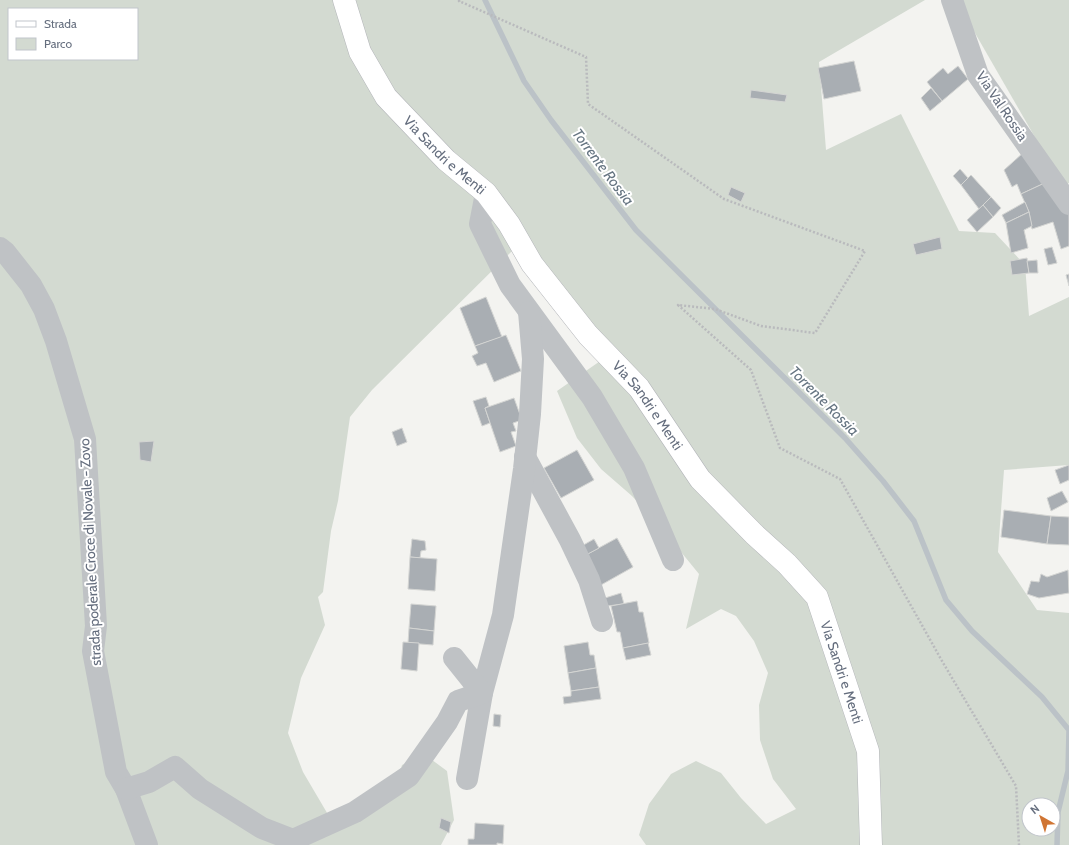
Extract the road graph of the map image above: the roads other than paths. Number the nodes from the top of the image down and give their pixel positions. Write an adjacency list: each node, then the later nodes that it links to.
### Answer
1 (344, 0): 3 (main road, Via Sandri e Menti)
2 (952, 0): 4 (street, Via Val Rossia)
3 (486, 193): 6 (street); 15 (main road, Via Sandri e Menti)
4 (1069, 204)
5 (0, 248): 13 (street, strada poderale Croce di Novale - Zovo)
6 (529, 312): 7 (street); 8 (street)
7 (525, 457): 9 (street); 11 (street)
8 (673, 560)
9 (602, 621)
10 (454, 658): 11 (street)
11 (482, 693): 12 (street); 13 (street)
12 (467, 779)
13 (126, 789): 14 (street, strada poderale Croce di Novale - Zovo)
14 (148, 845)
15 (871, 845)

